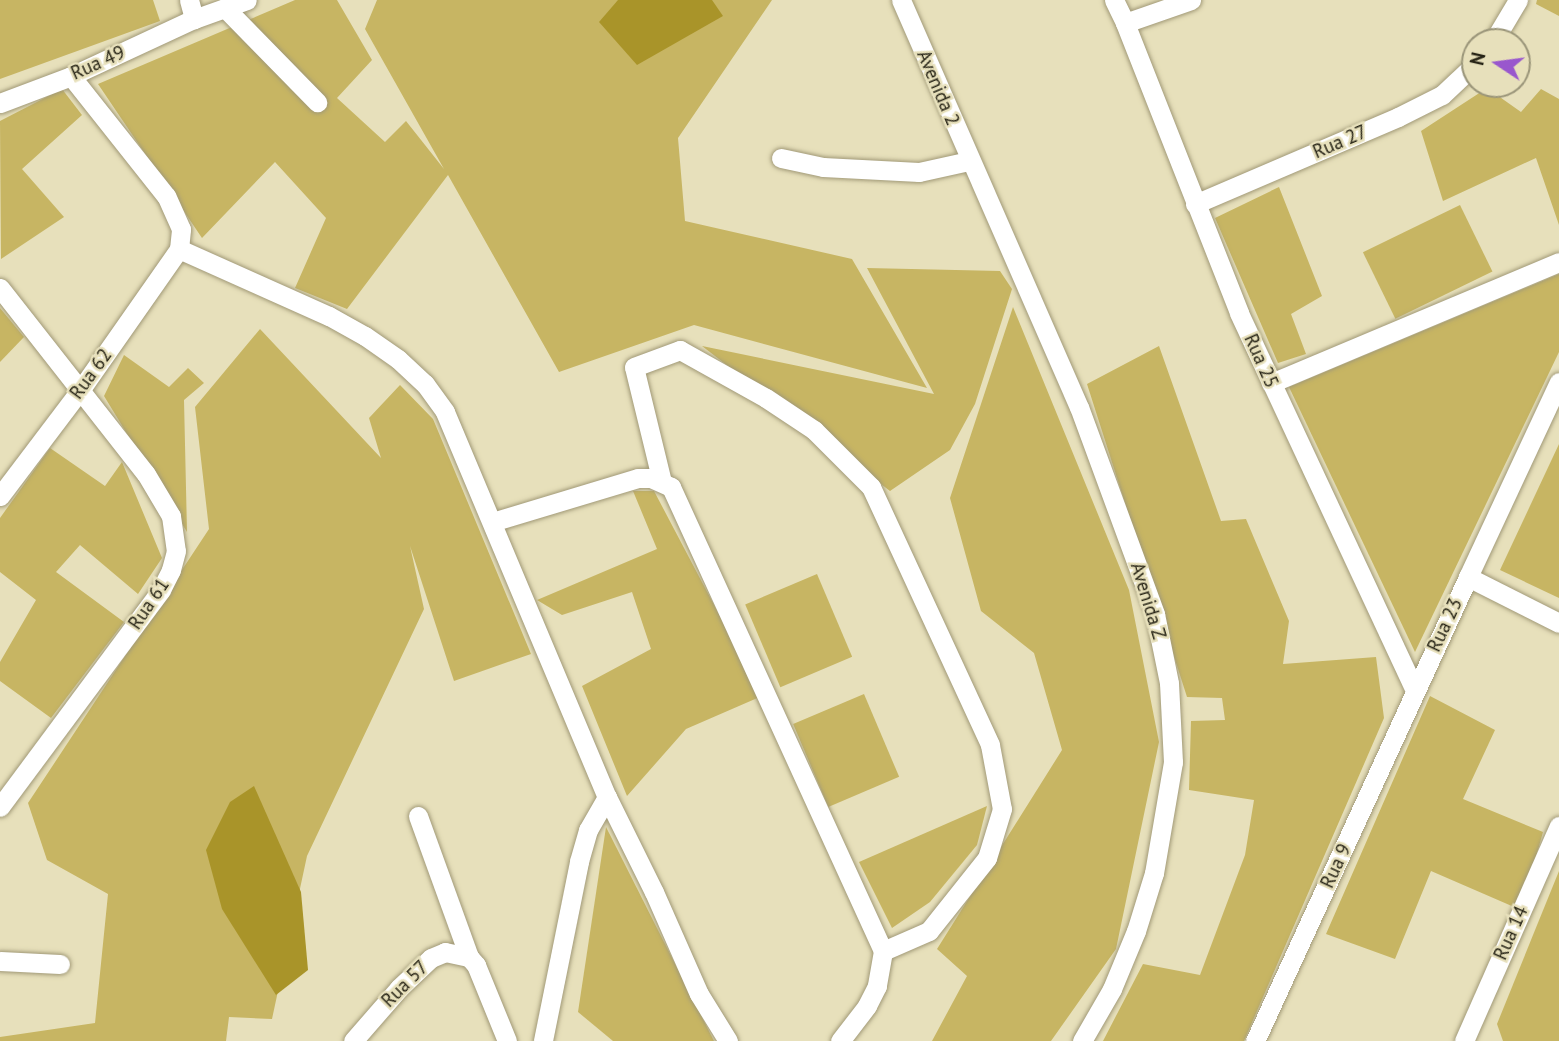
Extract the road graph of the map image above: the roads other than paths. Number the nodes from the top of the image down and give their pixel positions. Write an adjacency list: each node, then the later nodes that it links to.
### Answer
1 (247, 0): 6 (street, Rua 49)
2 (901, 0): 15 (street, Avenida 2)
3 (1114, 0): 8 (street, Rua 25)
4 (1191, 0): 8 (street)
5 (1518, 0): 9 (street)
6 (225, 8): 7 (street, Rua 49); 12 (street)
7 (192, 9): 10 (street, Rua 49)
8 (1125, 23): 16 (street, Rua 25)
9 (1501, 28)
10 (71, 76): 13 (street, Rua 49); 17 (street)
11 (1461, 77): 16 (street, Rua 27)
12 (317, 102)
13 (0, 103)
14 (781, 158): 15 (street)
15 (972, 168): 42 (street, Avenida Z)
16 (1195, 204): 21 (street, Rua 25)
17 (179, 249): 22 (street, Rua 62); 25 (street)
18 (1559, 262): 21 (street)
19 (0, 288): 22 (street, Rua 61)
20 (1559, 382): 26 (street)
21 (1271, 383): 28 (street, Rua 25)
22 (81, 389): 24 (street, Rua 62); 30 (street, Rua 61)
23 (662, 482): 25 (street); 33 (street); 33 (street)
24 (0, 496)
25 (492, 522): 29 (street)
26 (1468, 577): 27 (street, Rua 23); 28 (street, Rua 23)
27 (1559, 623)
28 (1415, 690): 43 (street, Rua 9)
29 (607, 797): 39 (street); 40 (street)
30 (0, 807)
31 (418, 816): 34 (street)
32 (1559, 826): 44 (street, Rua 14)
33 (883, 951): 41 (street)
34 (469, 957): 37 (street, Rua 57); 38 (street)
35 (0, 961): 36 (street)
36 (60, 964)
37 (353, 1041)
38 (507, 1041)
39 (543, 1041)
40 (728, 1041)
41 (839, 1041)
42 (1082, 1041)
43 (1255, 1041)
44 (1464, 1041)

